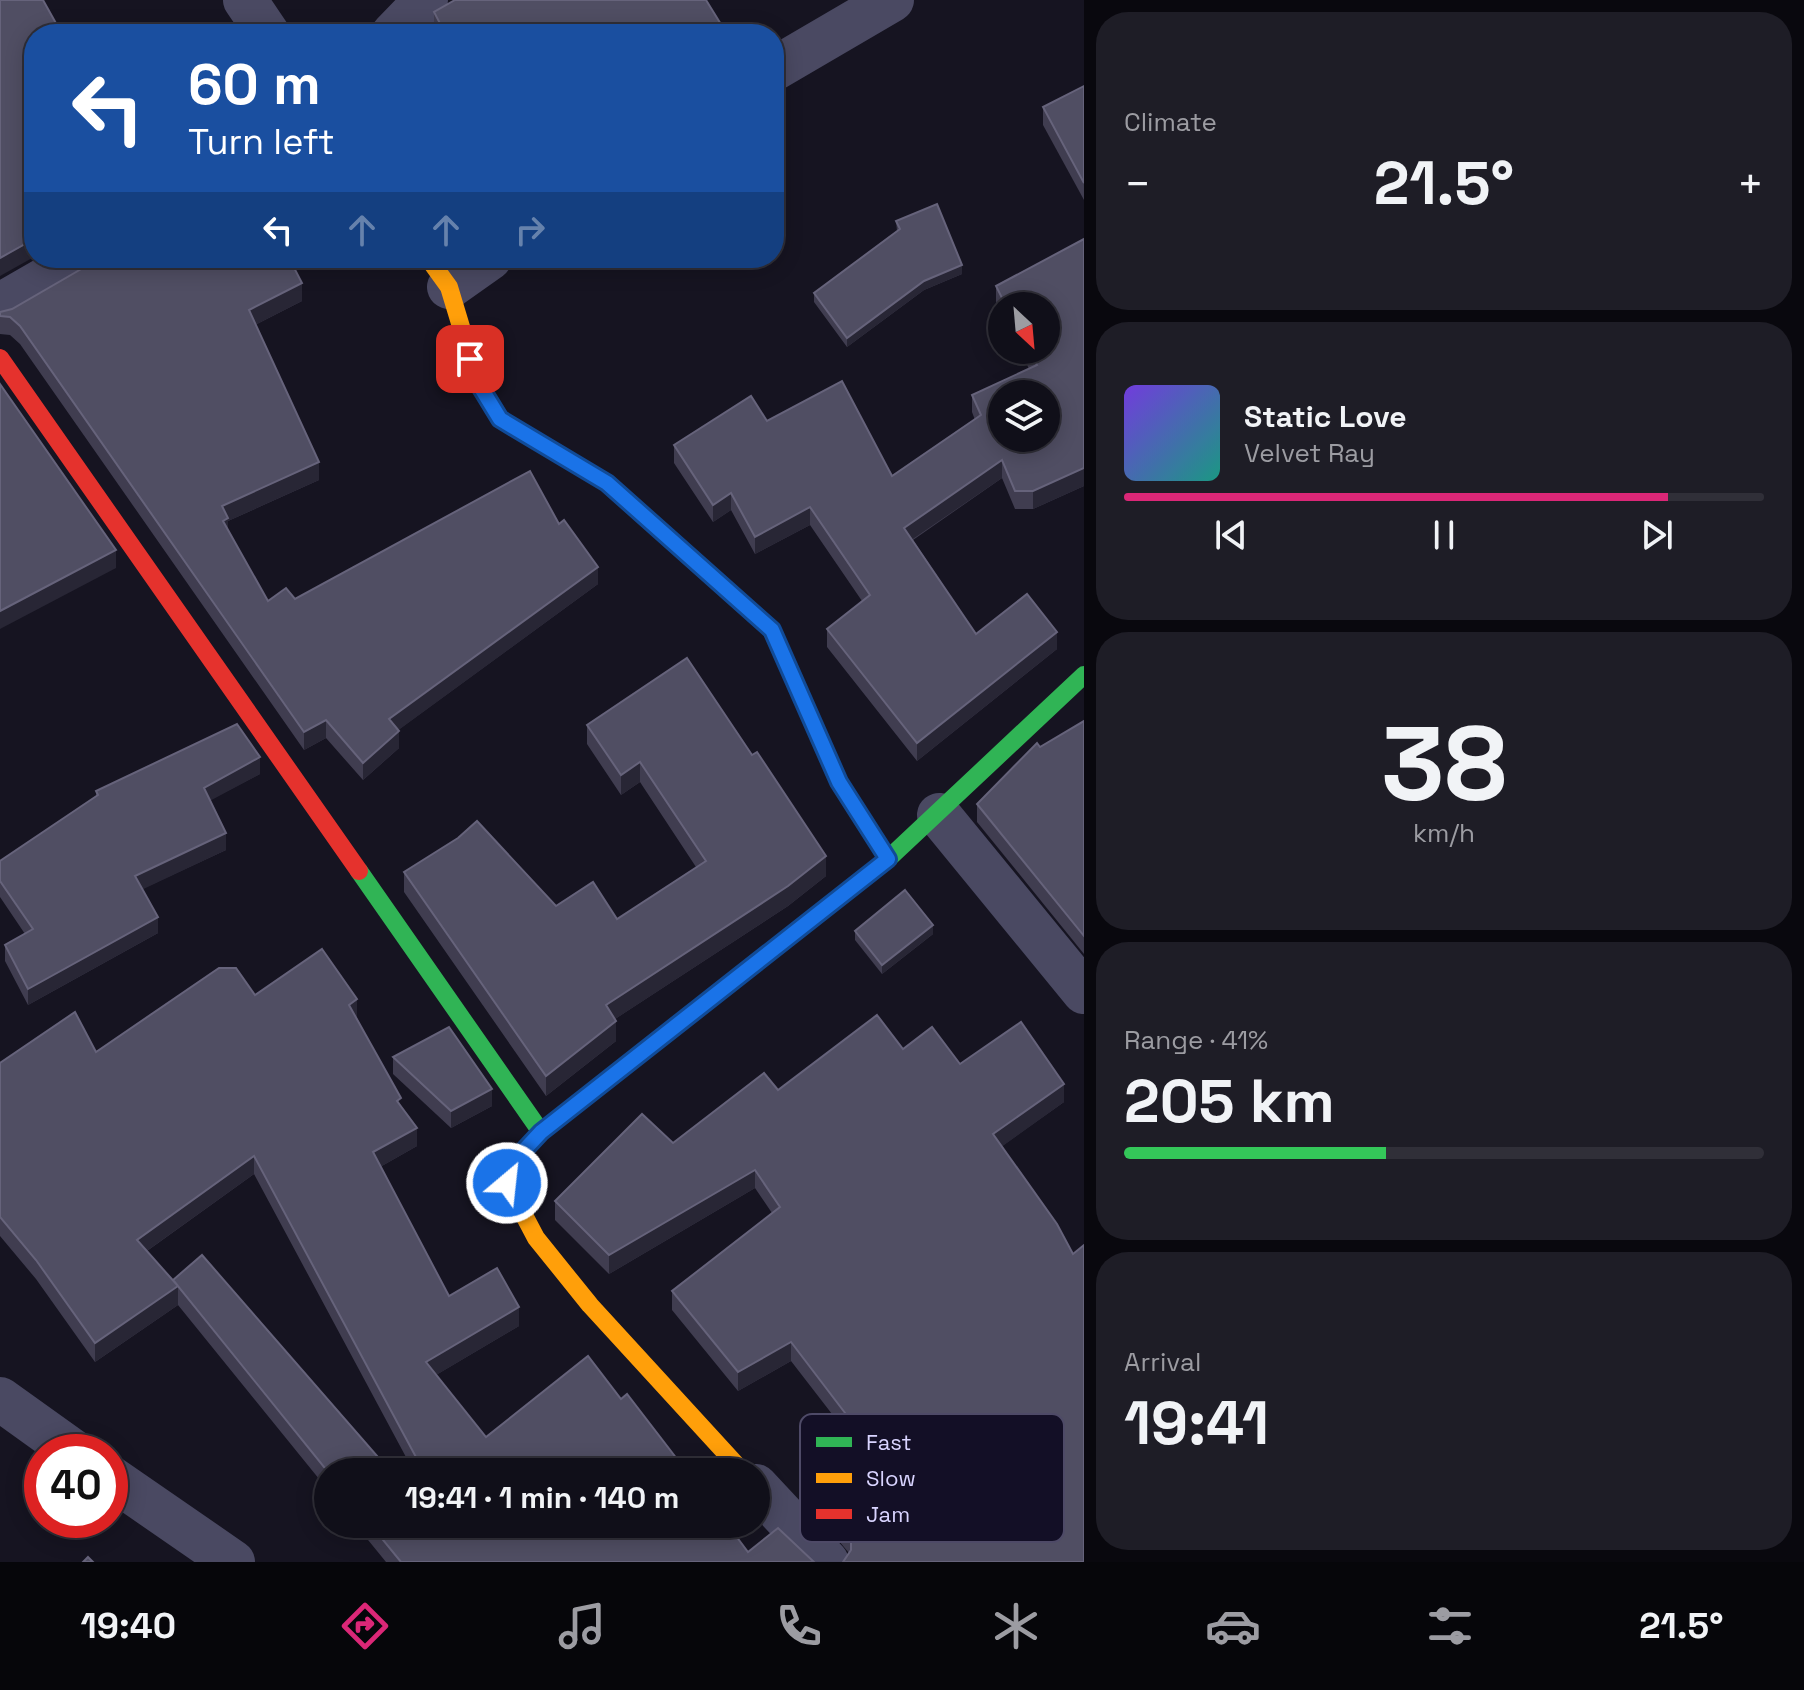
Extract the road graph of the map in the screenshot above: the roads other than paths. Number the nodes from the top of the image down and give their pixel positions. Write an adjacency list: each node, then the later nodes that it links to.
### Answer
1 (245, 0): 4 (street)
2 (426, 0): 5 (street)
3 (892, 0): 6 (street)
4 (261, 24)
5 (403, 24)
6 (784, 63)
7 (65, 268): 9 (street)
8 (438, 272): 13 (street)
9 (0, 305)
10 (0, 358): 15 (street)
11 (1084, 675): 12 (street)
12 (939, 815): 13 (street); 14 (street)
13 (888, 859): 15 (street)
14 (1084, 992)
15 (541, 1132): 18 (street)
16 (0, 1399): 17 (street)
17 (49, 1434)
18 (730, 1458)
19 (128, 1489): 23 (street)
20 (770, 1501): 21 (street)
21 (800, 1533)
22 (808, 1542): 24 (street)
23 (233, 1562)
24 (827, 1562)

